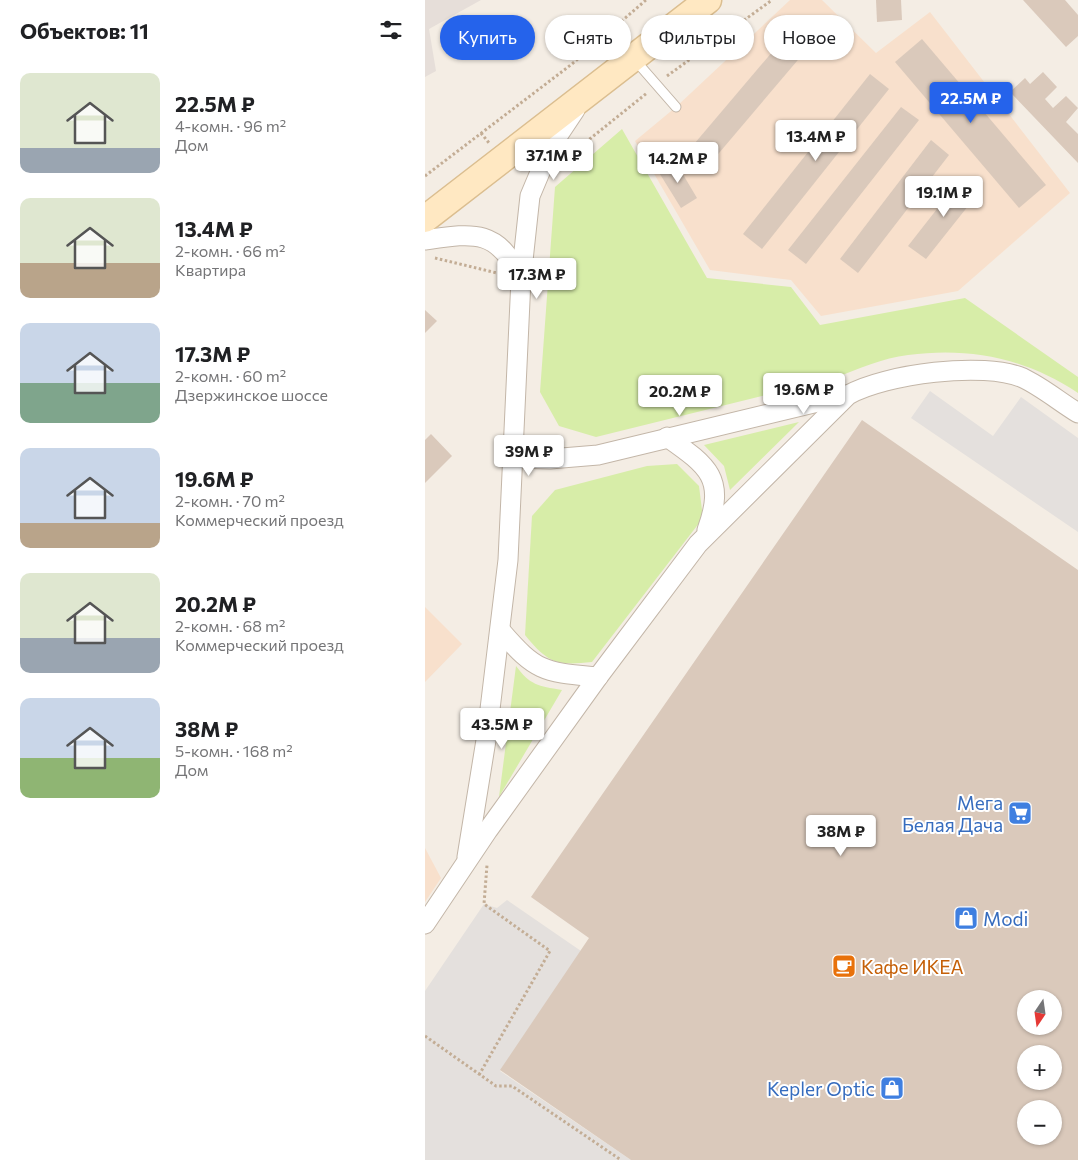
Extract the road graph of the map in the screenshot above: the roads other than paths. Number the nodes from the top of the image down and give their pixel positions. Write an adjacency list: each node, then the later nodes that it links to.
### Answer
1 (708, 0): 2 (main road)
2 (633, 58): 3 (main road); 4 (lane)
3 (597, 85): 5 (main road); 7 (street)
4 (676, 108)
5 (425, 219)
6 (425, 240): 7 (street)
7 (521, 279): 11 (street)
8 (848, 395): 9 (street); 10 (street); 12 (street)
9 (1078, 413)
10 (667, 438): 11 (street); 12 (street)
11 (513, 458): 13 (street)
12 (705, 536): 14 (street)
13 (501, 631): 14 (street); 15 (street)
14 (598, 677): 15 (street)
15 (466, 863): 16 (street)
16 (425, 924)

